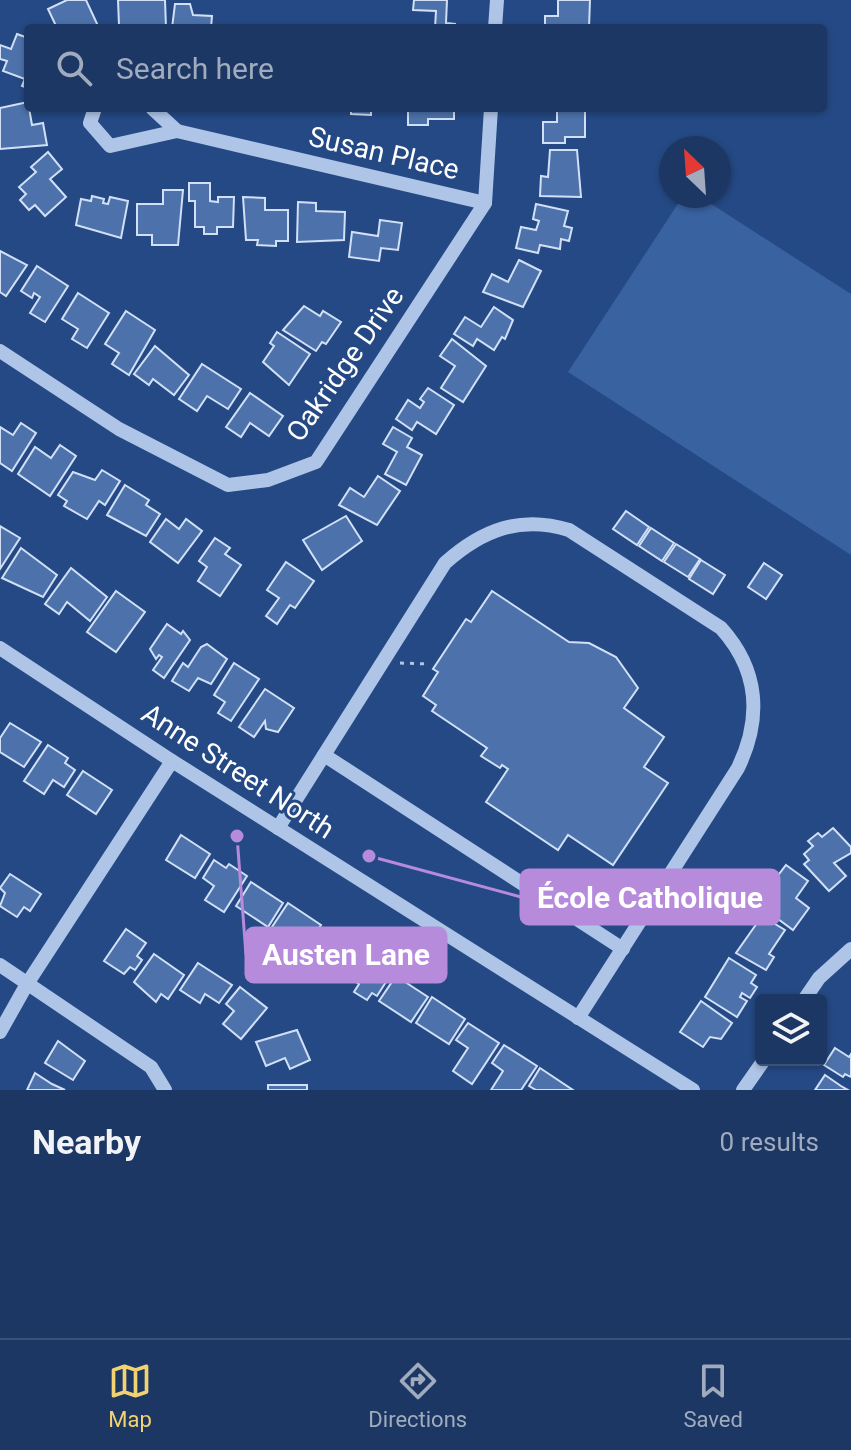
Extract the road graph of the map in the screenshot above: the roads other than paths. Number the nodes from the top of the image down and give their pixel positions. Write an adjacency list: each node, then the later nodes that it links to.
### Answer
1 (497, 0): 2 (street)
2 (495, 24)
3 (94, 112): 6 (street, Susan Place)
4 (156, 112): 6 (street, Susan Place)
5 (491, 112): 7 (street, Oakridge Drive)
6 (177, 131): 7 (street, Susan Place)
7 (485, 203): 8 (street, Oakridge Drive)
8 (0, 351)
9 (0, 648): 11 (street, Anne Street North)
10 (324, 755): 12 (street); 13 (street); 13 (street)
11 (172, 761): 12 (street, Anne Street North); 16 (street)
12 (278, 828): 18 (street, Anne Street North)
13 (623, 949): 18 (street)
14 (851, 949): 17 (street)
15 (0, 965): 16 (street)
16 (27, 984): 19 (street); 21 (street)
17 (808, 994)
18 (578, 1018): 22 (street, Anne Street North)
19 (0, 1032)
20 (760, 1066): 23 (street)
21 (165, 1090)
22 (693, 1090)
23 (743, 1090)

